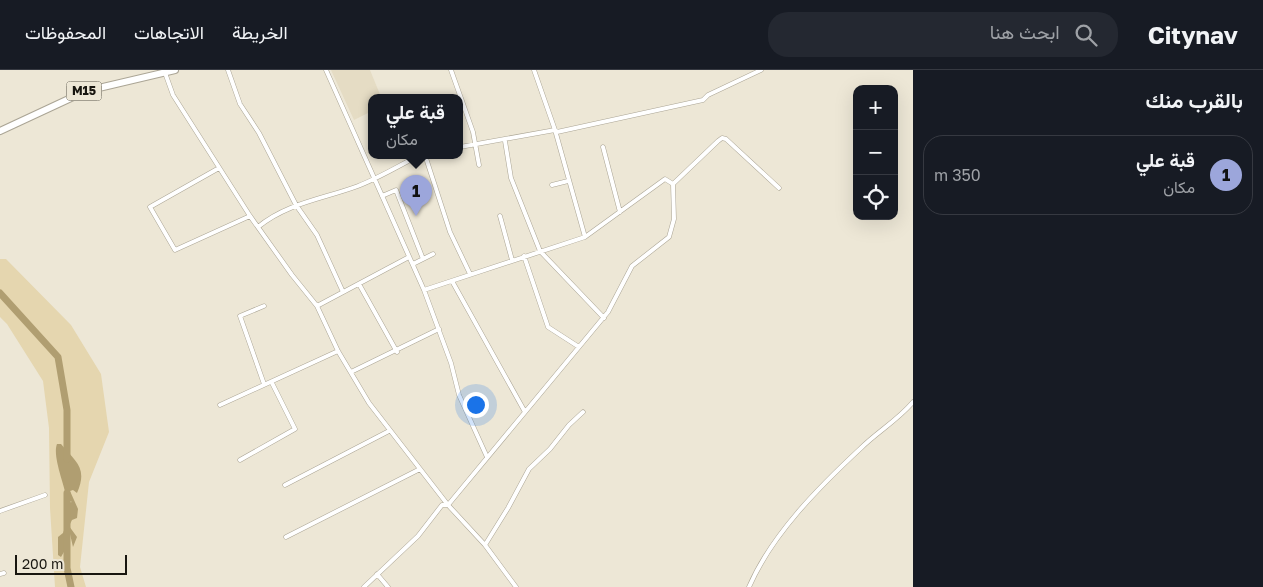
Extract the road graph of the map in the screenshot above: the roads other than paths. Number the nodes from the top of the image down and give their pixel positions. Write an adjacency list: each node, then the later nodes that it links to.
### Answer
1 (176, 70): 7 (highway, M15)
2 (228, 70): 26 (street)
3 (326, 70): 20 (street)
4 (451, 70): 8 (street)
5 (534, 70): 10 (street)
6 (761, 70): 10 (street)
7 (164, 71): 11 (highway, M15); 19 (street)
8 (459, 94)
9 (463, 108): 13 (street)
10 (555, 130): 12 (street); 21 (street)
11 (0, 131)
12 (505, 140): 13 (street); 32 (street)
13 (475, 145): 14 (street); 18 (street)
14 (463, 147)
15 (603, 147): 27 (street)
16 (412, 159): 20 (street)
17 (426, 159): 39 (street)
18 (480, 165)
19 (219, 168): 28 (street); 28 (street)
20 (373, 179): 25 (street); 26 (street)
21 (568, 181): 23 (street); 31 (street)
22 (673, 184): 24 (street); 27 (street); 46 (street)
23 (552, 185)
24 (779, 188)
25 (382, 196): 35 (street); 36 (street)
26 (296, 205): 30 (street); 43 (street)
27 (620, 212): 31 (street)
28 (250, 216): 30 (street)
29 (500, 216): 37 (street)
30 (258, 227): 45 (street)
31 (585, 237): 32 (street)
32 (540, 251): 34 (street); 46 (street)
33 (433, 254): 36 (street)
34 (524, 256): 37 (street); 48 (street)
35 (410, 257): 38 (street); 41 (street)
36 (423, 259): 38 (street)
37 (512, 260): 39 (street)
38 (412, 264): 42 (street)
39 (470, 274): 40 (street)
40 (452, 281): 42 (street); 56 (street)
41 (359, 284): 43 (street); 50 (street)
42 (424, 290): 47 (street)
43 (343, 292): 45 (street)
44 (264, 306): 53 (street)
45 (317, 306): 49 (street)
46 (604, 318): 48 (street)
47 (439, 329): 50 (street); 59 (street)
48 (579, 347): 56 (street)
49 (338, 351): 51 (street); 52 (street)
50 (396, 352): 51 (street)
51 (351, 372): 58 (street)
52 (272, 382): 53 (street); 60 (street)
53 (264, 384): 55 (street)
54 (913, 402): 72 (street)
55 (220, 405)
56 (525, 412): 59 (street)
57 (583, 412): 67 (street)
58 (389, 431): 61 (street); 62 (street)
59 (487, 457): 64 (street)
60 (240, 460)
61 (420, 469): 64 (street); 66 (street)
62 (285, 485)
63 (45, 495): 65 (street)
64 (448, 504): 67 (street); 68 (street)
65 (0, 511)
66 (286, 537)
67 (485, 544): 71 (street)
68 (377, 574): 69 (street); 70 (street)
69 (364, 587)
70 (388, 587)
71 (516, 587)
72 (749, 587)

